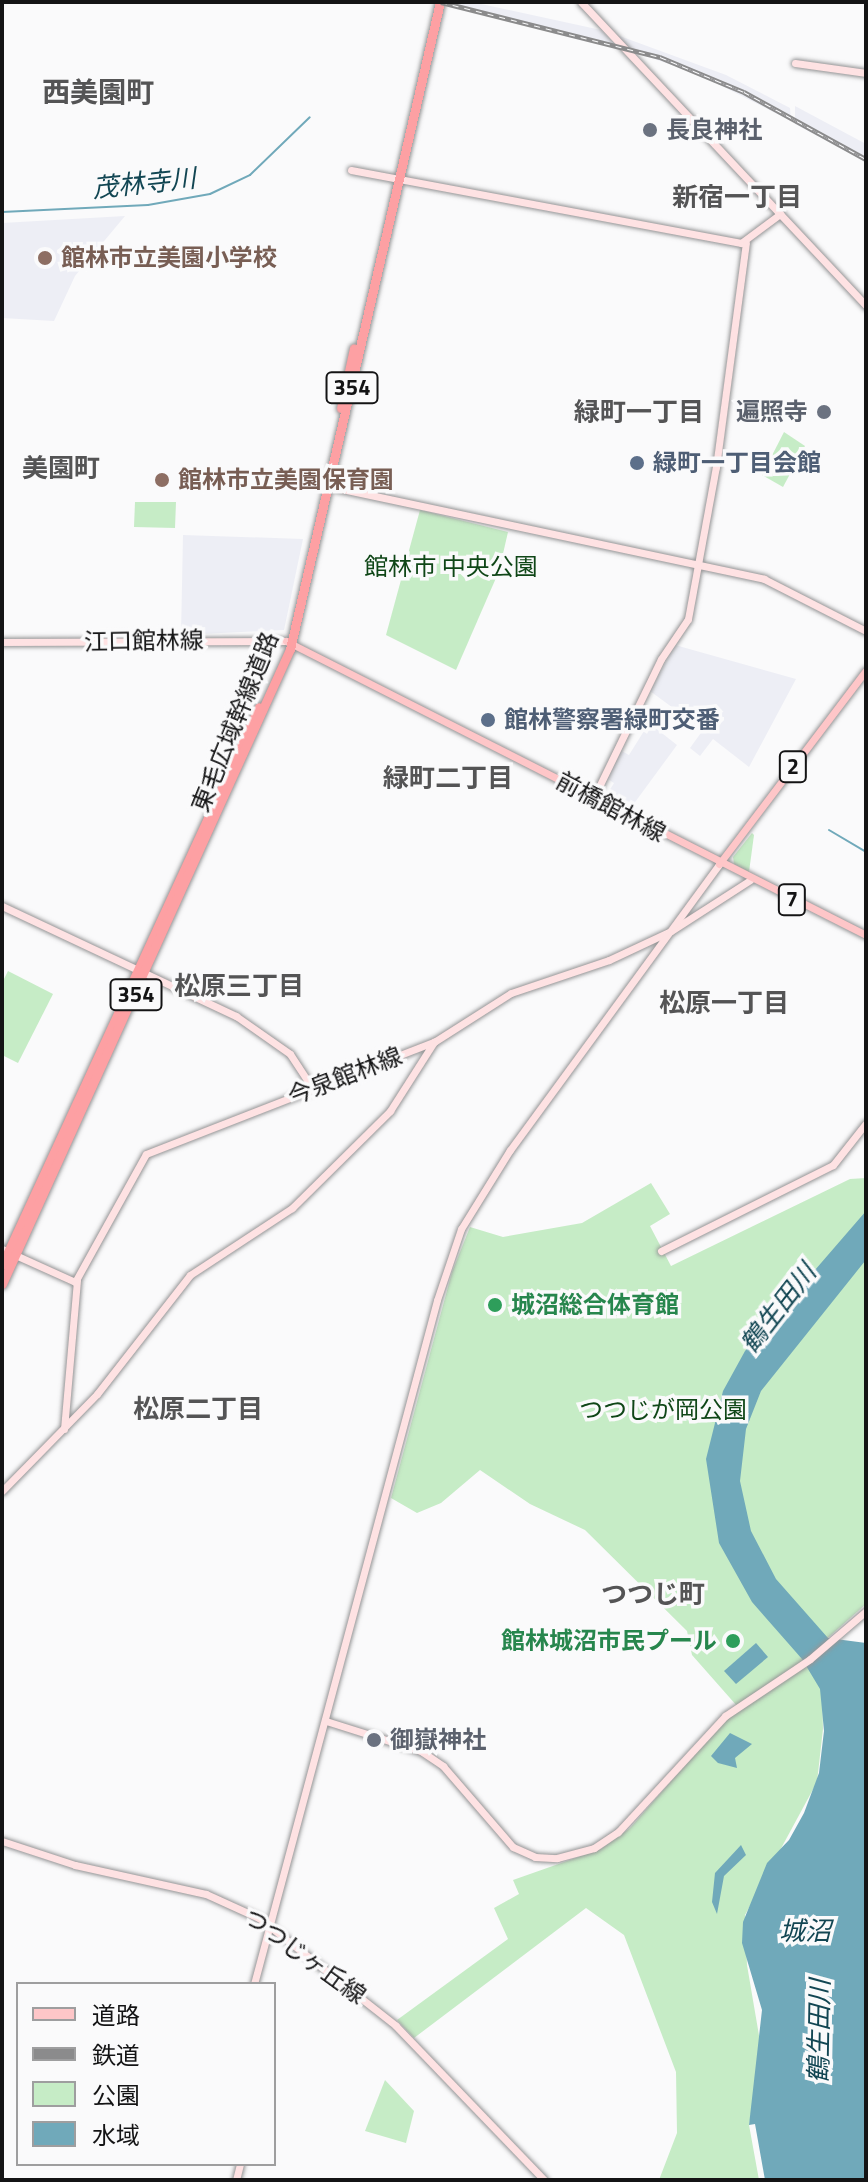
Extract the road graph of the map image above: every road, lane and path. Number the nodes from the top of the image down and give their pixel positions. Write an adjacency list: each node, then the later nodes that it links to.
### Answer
1 (438, 2): 6 (highway, 東毛広域幹線道路 / 354)
2 (581, 2): 7 (street)
3 (795, 63): 4 (street)
4 (866, 73)
5 (351, 170): 6 (street)
6 (396, 179): 8 (street); 10 (highway, 東毛広域幹線道路 / 354)
7 (780, 214): 8 (street); 9 (street)
8 (746, 243): 11 (street)
9 (866, 306)
10 (326, 486): 11 (street); 14 (highway, 東毛広域幹線道路 / 354)
11 (698, 565): 12 (street); 16 (street)
12 (866, 631)
13 (2, 642): 14 (street, 江口館林線)
14 (289, 642): 16 (main road, 前橋館林線); 22 (highway, 東毛広域幹線道路 / 354)
15 (866, 670): 17 (main road, 2)
16 (594, 797): 17 (main road, 前橋館林線)
17 (719, 864): 18 (main road, 7); 20 (street, 今泉館林線)
18 (750, 880): 20 (street); 21 (main road, 7)
19 (2, 906): 22 (street)
20 (671, 931): 23 (street, 今泉館林線); 34 (street)
21 (866, 935)
22 (143, 972): 24 (street); 27 (highway, 東毛広域幹線道路 / 354)
23 (434, 1042): 24 (street, 今泉館林線); 31 (street)
24 (313, 1089): 29 (street, 今泉館林線)
25 (866, 1123): 26 (street)
26 (661, 1251)
27 (9, 1252): 28 (highway, 東毛広域幹線道路 / 354); 29 (street); 30 (highway, 東毛広域幹線道路 / 354)
28 (2, 1265)
29 (77, 1281): 31 (street)
30 (2, 1284)
31 (64, 1430): 32 (street)
32 (2, 1491)
33 (866, 1611): 34 (street)
34 (326, 1721): 36 (street)
35 (2, 1841): 36 (street, つつじヶ丘線)
36 (268, 1924): 37 (street); 38 (street, つつじヶ丘線)
37 (254, 1982)
38 (544, 2180)

